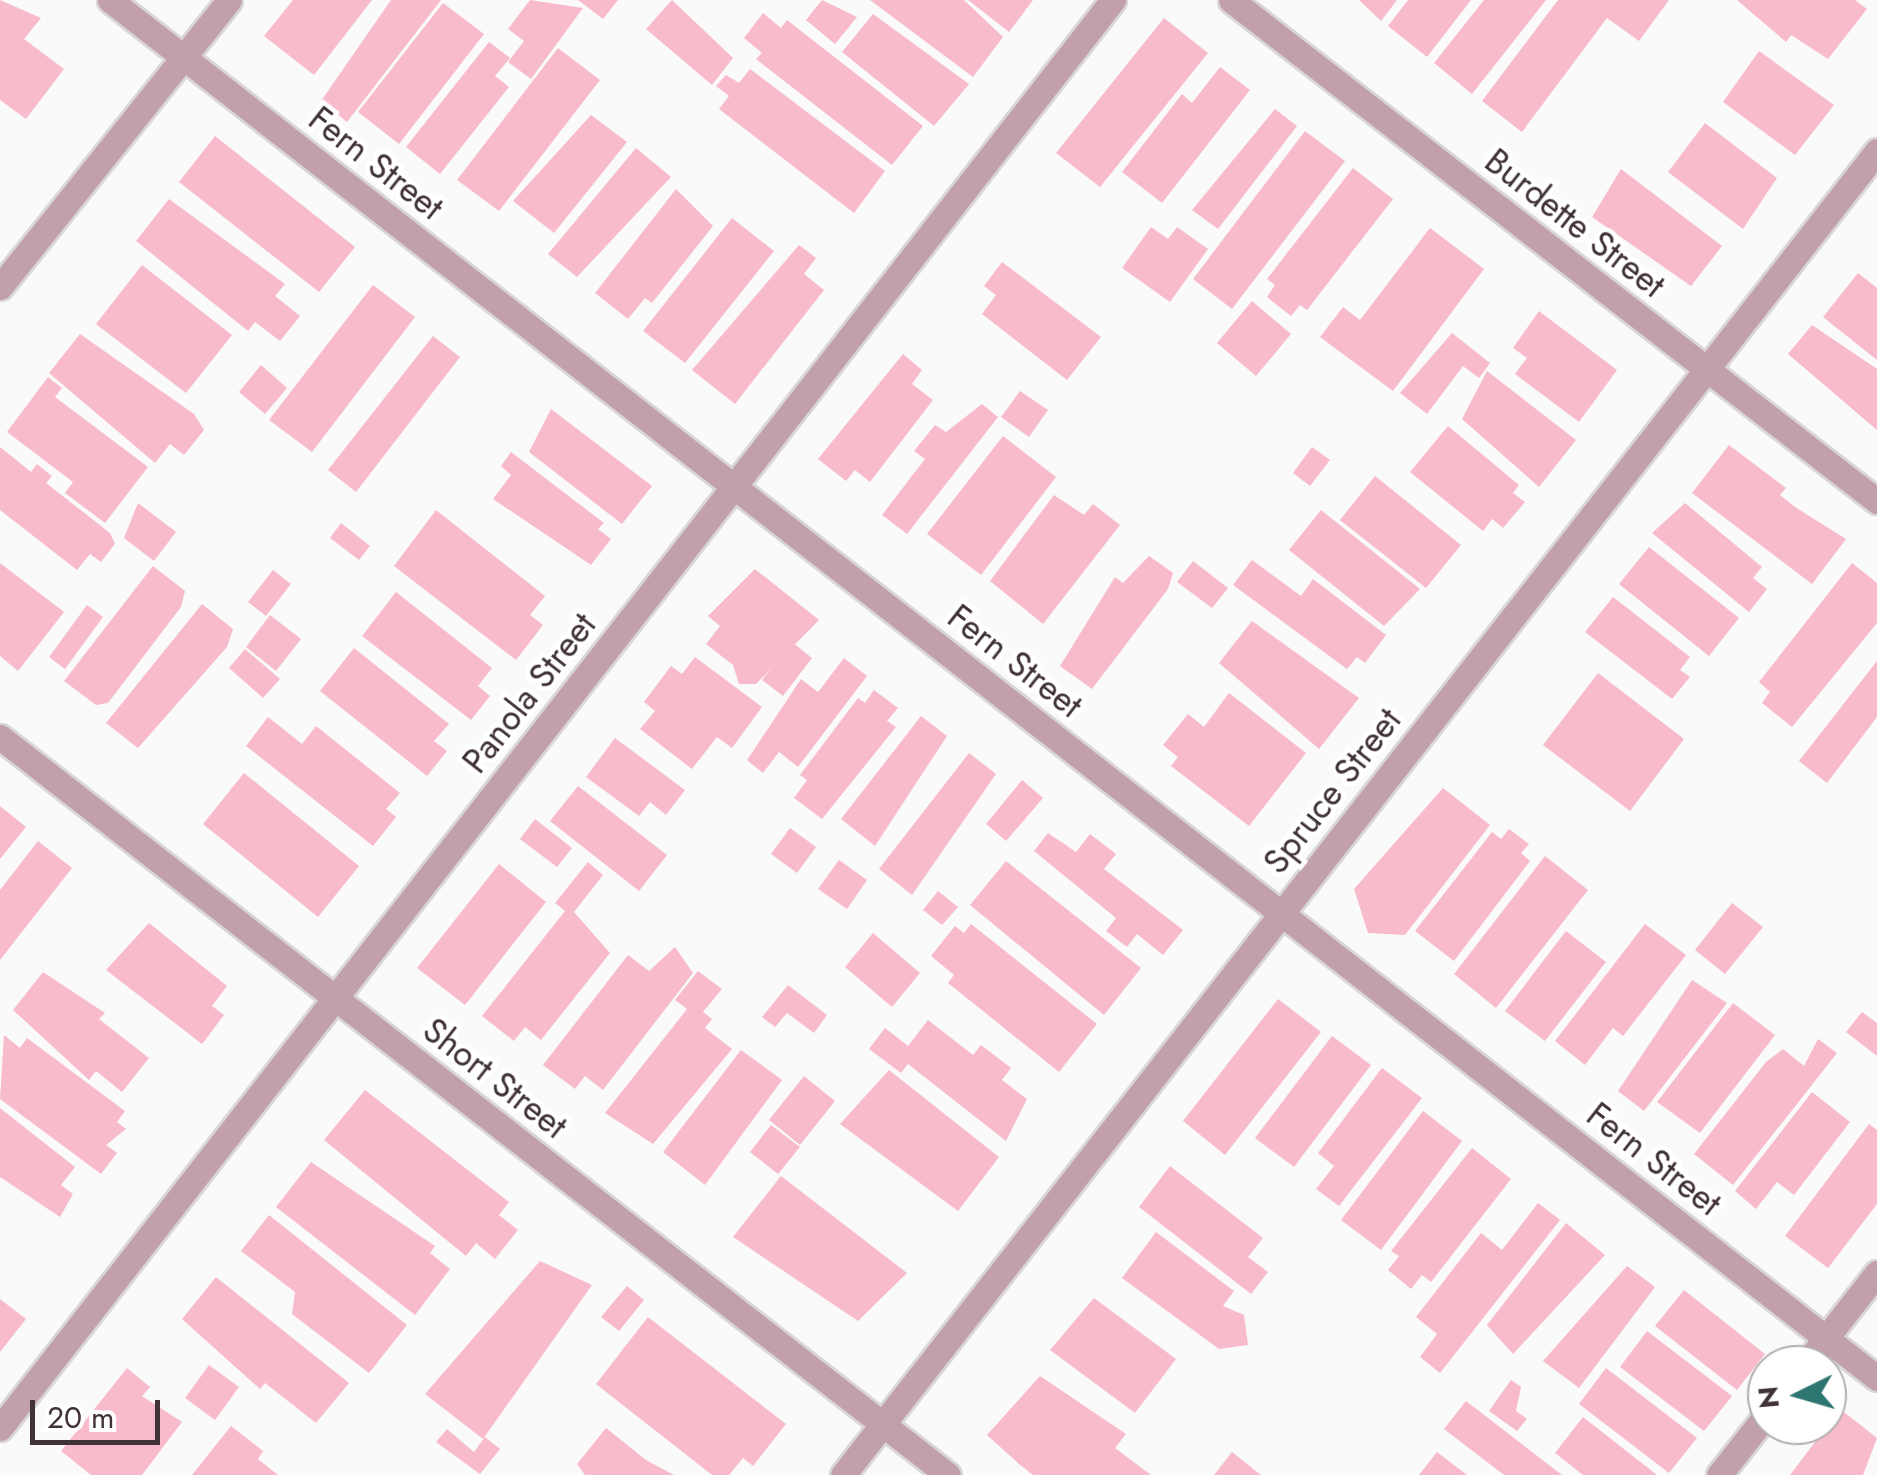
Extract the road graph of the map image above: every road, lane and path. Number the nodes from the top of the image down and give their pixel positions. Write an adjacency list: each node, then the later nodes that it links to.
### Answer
1 (110, 0): 5 (street, Fern Street)
2 (229, 0): 5 (street)
3 (1114, 0): 9 (street, Panola Street)
4 (1231, 0): 8 (street, Burdette Street)
5 (184, 58): 7 (street); 9 (street, Fern Street)
6 (1877, 151): 8 (street, Spruce Street)
7 (0, 287)
8 (1707, 369): 10 (street, Burdette Street); 12 (street, Spruce Street)
9 (734, 487): 12 (street, Fern Street); 13 (street, Panola Street)
10 (1877, 501)
11 (0, 736): 13 (street, Short Street)
12 (1282, 914): 15 (street, Fern Street); 18 (street, Spruce Street)
13 (336, 998): 18 (street, Short Street); 19 (street, Panola Street)
14 (1877, 1273): 15 (street)
15 (1826, 1338): 16 (street); 17 (street, Fern Street)
16 (1821, 1345)
17 (1877, 1378)
18 (882, 1424): 21 (street, Spruce Street); 22 (street, Short Street)
19 (0, 1428)
20 (1747, 1439): 23 (street)
21 (842, 1475)
22 (948, 1475)
23 (1719, 1475)

